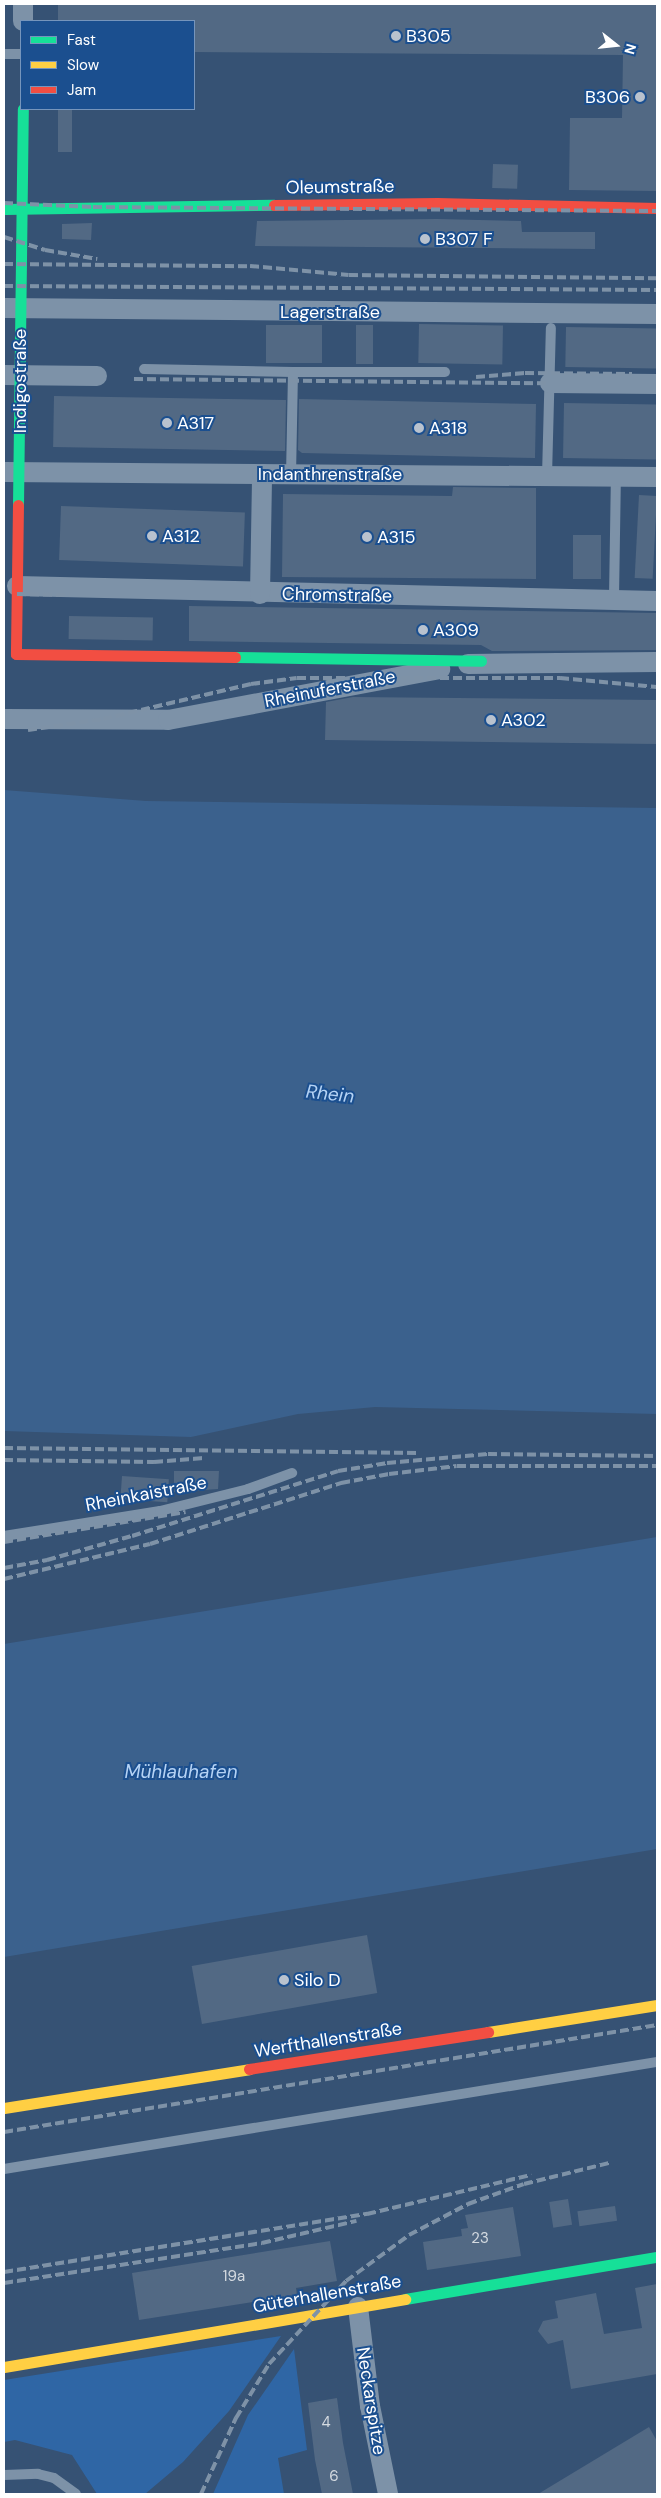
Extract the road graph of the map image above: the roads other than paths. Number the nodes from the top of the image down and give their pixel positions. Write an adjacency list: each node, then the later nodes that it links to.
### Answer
1 (24, 4): 2 (street)
2 (23, 20)
3 (4, 54): 4 (lane)
4 (20, 54)
5 (23, 110): 6 (street, Indigostraße)
6 (23, 208): 7 (street, Oleumstraße); 8 (street, Oleumstraße); 9 (street, Indigostraße)
7 (657, 208)
8 (4, 209)
9 (12, 309): 10 (street, Lagerstraße); 15 (street, Indigostraße)
10 (657, 314)
11 (551, 328): 17 (lane)
12 (144, 369): 13 (lane)
13 (293, 372): 14 (lane); 21 (lane)
14 (444, 372)
15 (12, 375): 16 (street); 19 (street, Indigostraße)
16 (97, 376)
17 (550, 383): 18 (street); 22 (lane)
18 (657, 384)
19 (12, 472): 20 (street, Indanthrenstraße); 25 (street, Indigostraße)
20 (262, 474): 21 (street, Indanthrenstraße); 26 (street)
21 (291, 474): 22 (street, Indanthrenstraße)
22 (547, 476): 23 (street, Indanthrenstraße)
23 (616, 477): 24 (street, Indanthrenstraße); 27 (lane)
24 (657, 477)
25 (13, 591): 26 (street, Chromstraße); 29 (street, Indigostraße)
26 (260, 594): 27 (street, Chromstraße)
27 (614, 598): 28 (street, Chromstraße)
28 (657, 600)
29 (481, 661): 30 (street, Rheinuferstraße); 31 (street, Rheinuferstraße)
30 (657, 662)
31 (4, 719)
32 (292, 1473): 33 (lane, Rheinkaistraße)
33 (4, 1536)
34 (657, 2005): 36 (street, Werfthallenstraße)
35 (657, 2062): 37 (lane)
36 (4, 2108)
37 (4, 2168)
38 (657, 2257): 39 (street, Güterhallenstraße)
39 (358, 2307): 40 (street, Güterhallenstraße); 43 (street, Neckarspitze)
40 (4, 2367)
41 (4, 2475): 42 (lane)
42 (76, 2494)
43 (388, 2494)

